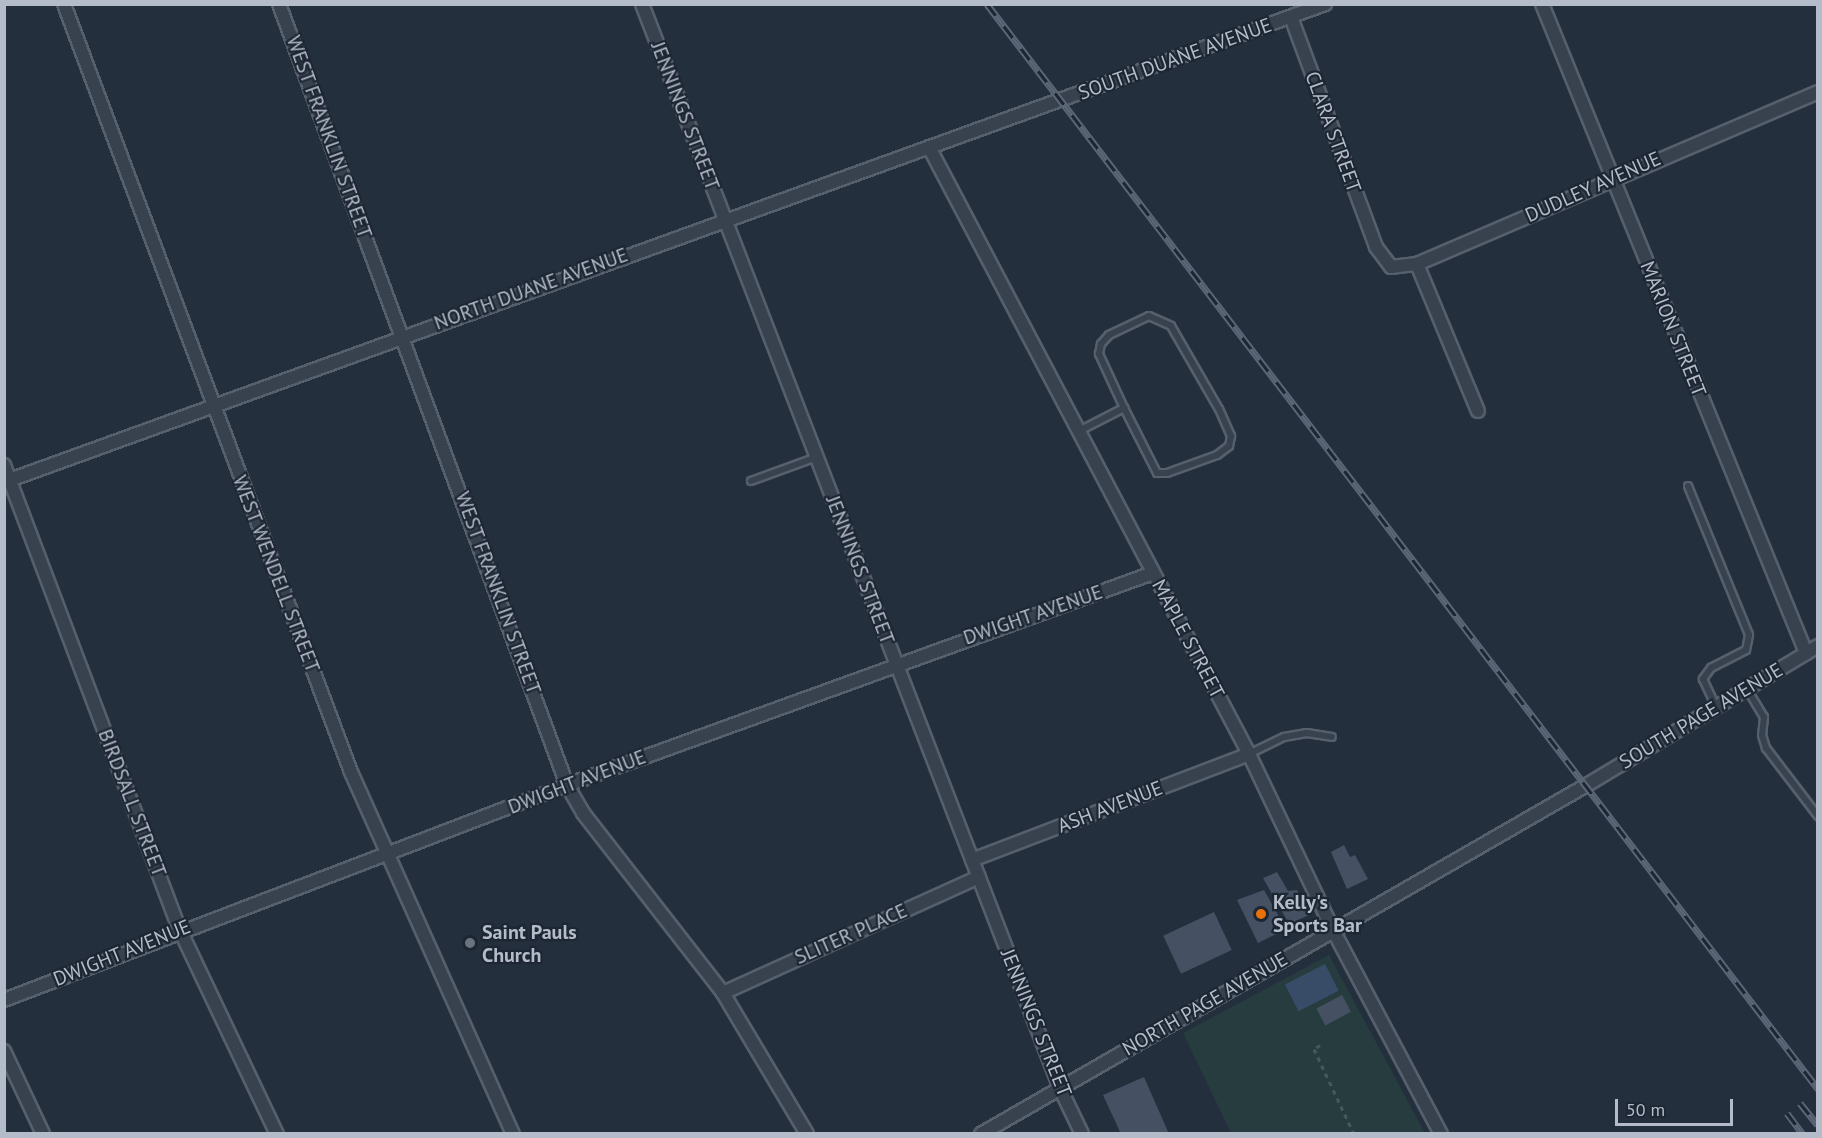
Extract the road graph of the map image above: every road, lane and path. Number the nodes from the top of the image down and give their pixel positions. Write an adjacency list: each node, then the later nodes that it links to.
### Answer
1 (64, 4): 15 (street, WEST WENDELL STREET)
2 (279, 4): 14 (street, WEST FRANKLIN STREET)
3 (642, 4): 11 (street, JENNINGS STREET)
4 (1325, 4): 6 (street, SOUTH DUANE AVENUE)
5 (1542, 4): 10 (street, MARION STREET)
6 (1291, 17): 8 (street, SOUTH DUANE AVENUE); 12 (street, CLARA STREET)
7 (1818, 92): 10 (street, DUDLEY AVENUE)
8 (1060, 101): 9 (street, NORTH DUANE AVENUE)
9 (929, 147): 11 (street, NORTH DUANE AVENUE); 18 (street, MAPLE STREET)
10 (1611, 179): 13 (street, DUDLEY AVENUE); 26 (street, MARION STREET)
11 (725, 219): 14 (street, NORTH DUANE AVENUE); 19 (street, JENNINGS STREET)
12 (1376, 247): 13 (street, DUDLEY AVENUE)
13 (1417, 264): 17 (street)
14 (402, 335): 15 (street, NORTH DUANE AVENUE); 32 (street, WEST FRANKLIN STREET)
15 (213, 405): 21 (street, NORTH DUANE AVENUE); 35 (street, WEST WENDELL STREET)
16 (1124, 408): 16 (lane); 18 (lane)
17 (1478, 411)
18 (1079, 431): 24 (street, MAPLE STREET)
19 (817, 457): 22 (lane); 27 (street, JENNINGS STREET)
20 (4, 465): 21 (street, BIRDSALL STREET)
21 (7, 481): 38 (street, BIRDSALL STREET)
22 (751, 481)
23 (1688, 486): 29 (lane)
24 (1153, 573): 27 (street, DWIGHT AVENUE); 31 (street, MAPLE STREET)
25 (1818, 646): 26 (street, SOUTH PAGE AVENUE)
26 (1806, 653): 28 (street, SOUTH PAGE AVENUE)
27 (895, 664): 32 (street, DWIGHT AVENUE); 36 (street, JENNINGS STREET)
28 (1746, 689): 29 (street, SOUTH PAGE AVENUE); 34 (lane)
29 (1716, 707): 33 (street, SOUTH PAGE AVENUE)
30 (1332, 737): 31 (lane)
31 (1249, 754): 36 (street, ASH AVENUE); 39 (street, MAPLE STREET)
32 (567, 785): 35 (street, DWIGHT AVENUE); 40 (street, WEST FRANKLIN STREET)
33 (1585, 786): 39 (street, NORTH PAGE AVENUE)
34 (1818, 816)
35 (385, 854): 38 (street, DWIGHT AVENUE); 47 (street, WEST WENDELL STREET)
36 (972, 860): 37 (street, JENNINGS STREET)
37 (979, 877): 40 (street, SLITER PLACE); 44 (street, JENNINGS STREET)
38 (180, 930): 41 (street, DWIGHT AVENUE); 46 (street, BIRDSALL STREET)
39 (1333, 930): 44 (street, NORTH PAGE AVENUE); 52 (street, MAPLE STREET)
40 (723, 993): 48 (street, WEST FRANKLIN STREET)
41 (4, 1000)
42 (1320, 1045): 51 (path)
43 (4, 1051): 45 (street)
44 (1060, 1088): 49 (street, NORTH PAGE AVENUE); 50 (street, JENNINGS STREET)
45 (43, 1134)
46 (277, 1134)
47 (513, 1134)
48 (807, 1134)
49 (981, 1134)
50 (1082, 1134)
51 (1354, 1134)
52 (1442, 1134)

